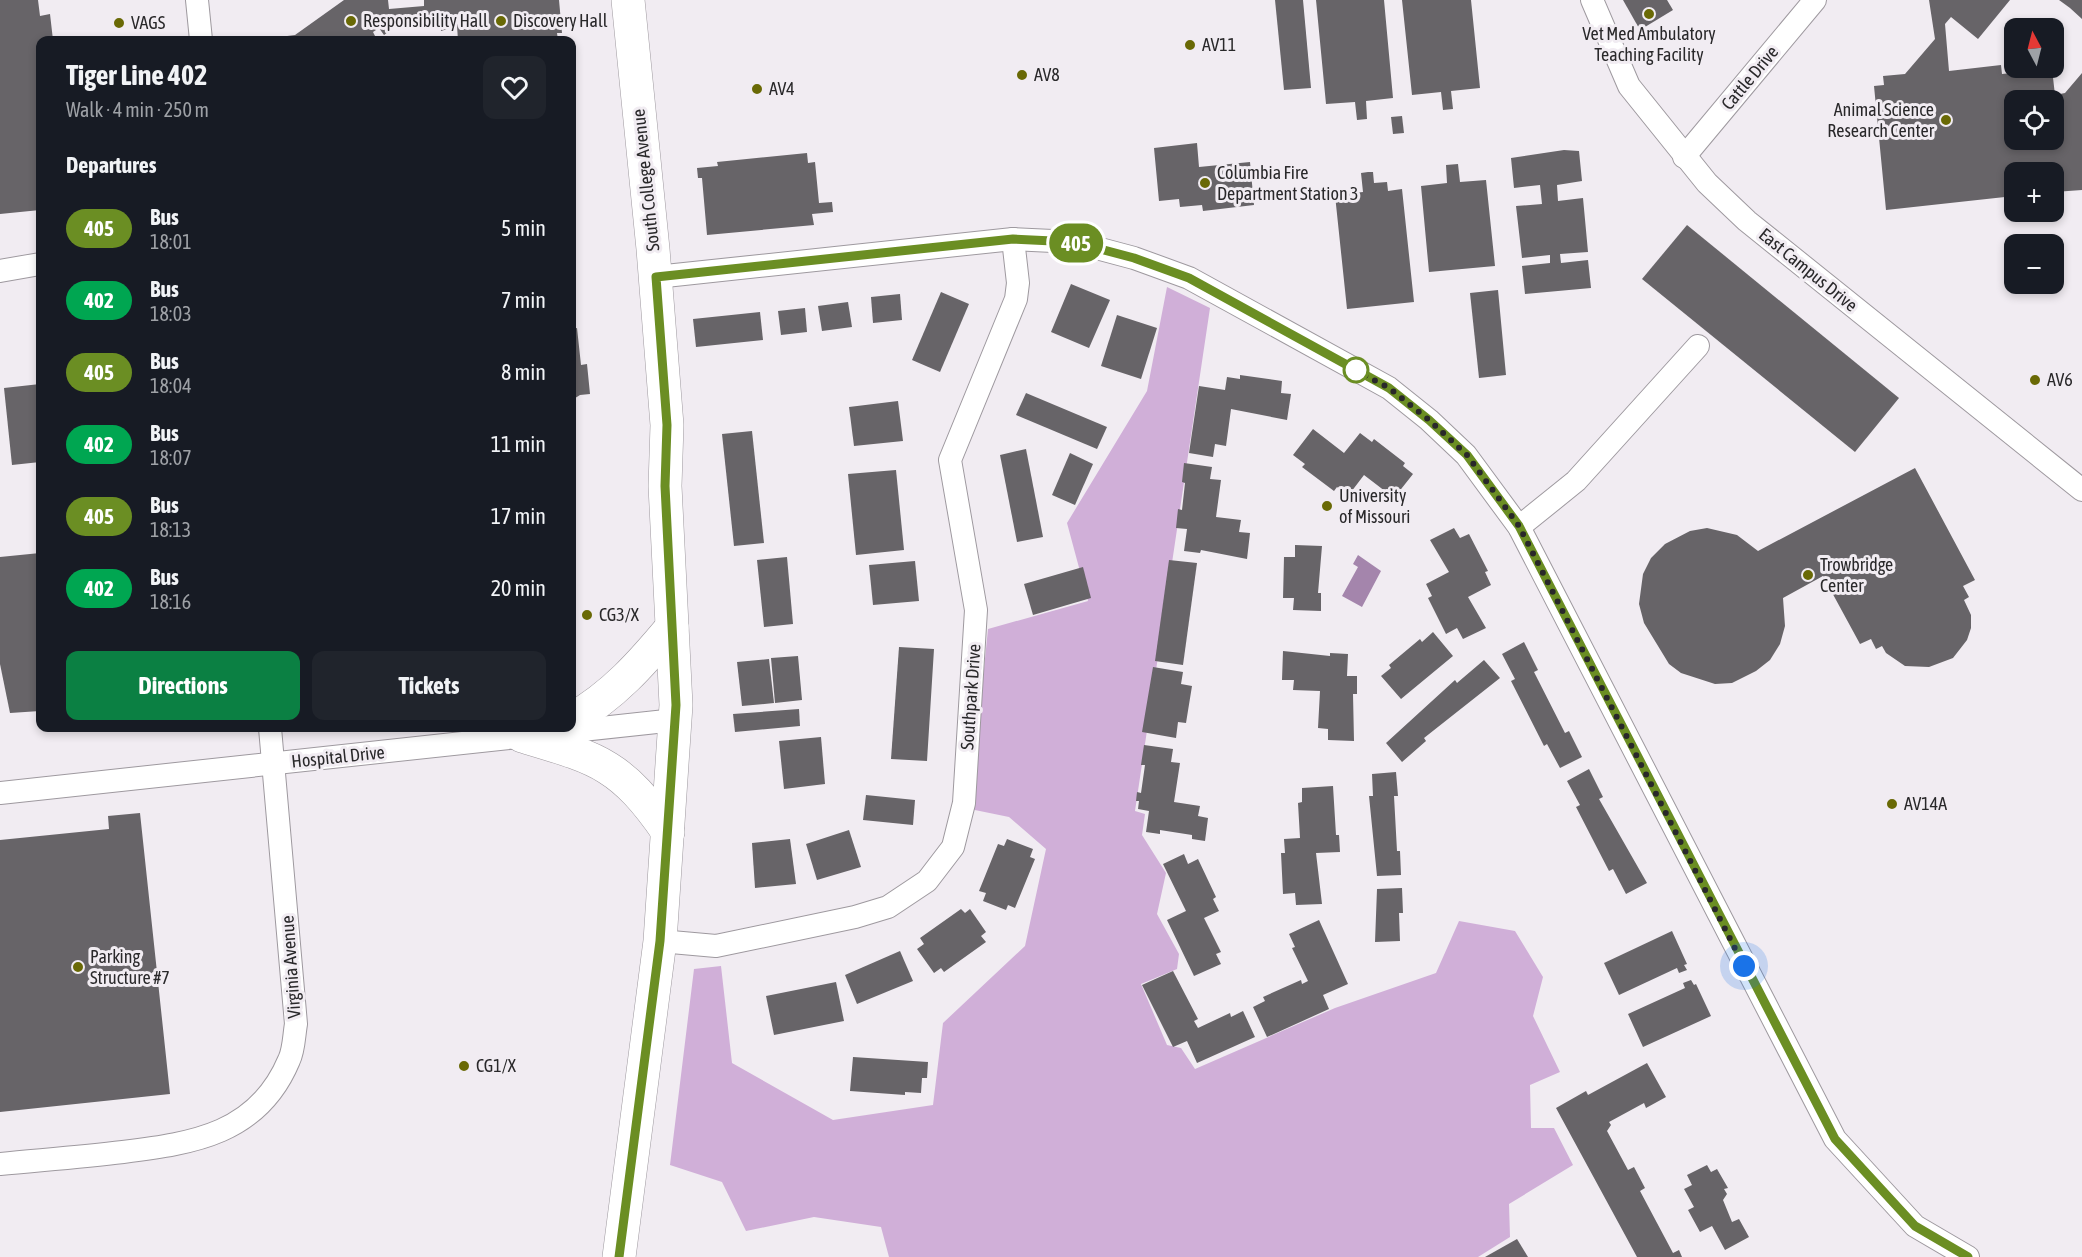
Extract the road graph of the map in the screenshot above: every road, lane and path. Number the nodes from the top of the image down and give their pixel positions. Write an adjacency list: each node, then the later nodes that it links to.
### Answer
1 (197, 0): 5 (street)
2 (628, 0): 10 (main road, South College Avenue)
3 (1592, 0): 6 (street, East Campus Drive)
4 (1815, 0): 6 (street, Cattle Drive)
5 (201, 36)
6 (1684, 157): 12 (street, East Campus Drive)
7 (1013, 239): 10 (street); 13 (street); 23 (street, Southpark Drive)
8 (36, 265): 9 (street)
9 (0, 271)
10 (656, 277): 14 (main road, South College Avenue)
11 (1698, 346): 13 (street)
12 (2082, 490)
13 (1519, 526): 26 (street)
14 (672, 627): 15 (main road); 16 (main road, South College Avenue)
15 (576, 716)
16 (675, 720): 17 (street, Hospital Drive); 22 (main road, South College Avenue)
17 (576, 730)
18 (270, 732): 20 (street, Virginia Avenue)
19 (540, 733): 20 (street, Hospital Drive); 22 (main road)
20 (273, 764): 21 (street, Hospital Drive); 24 (street, Virginia Avenue)
21 (0, 793)
22 (668, 832): 23 (main road, South College Avenue)
23 (660, 941): 25 (main road, South College Avenue)
24 (0, 1164)
25 (619, 1257)
26 (1968, 1257)

